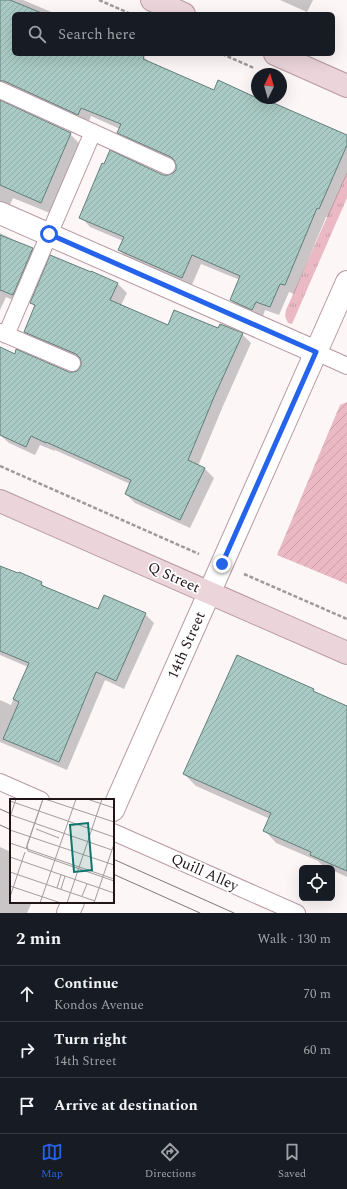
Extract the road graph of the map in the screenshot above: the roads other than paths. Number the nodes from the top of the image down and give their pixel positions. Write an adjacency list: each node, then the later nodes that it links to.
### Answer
1 (152, 0): 2 (main road)
2 (179, 12)
3 (279, 56): 4 (main road)
4 (347, 86)
5 (0, 90): 6 (lane)
6 (93, 132): 7 (lane); 9 (lane)
7 (167, 166)
8 (0, 213): 9 (street)
9 (49, 234): 11 (lane); 12 (street)
10 (347, 282): 12 (street, 14th Street)
11 (3, 333): 13 (lane)
12 (316, 352): 14 (lane); 16 (street, 14th Street)
13 (72, 363)
14 (347, 366)
15 (0, 501): 16 (main road, Q Street)
16 (209, 593): 17 (main road, Q Street); 20 (street, 14th Street)
17 (347, 653)
18 (0, 782): 19 (lane)
19 (39, 799)
20 (114, 808)
21 (114, 832): 22 (lane, Quill Alley)
22 (297, 913)

